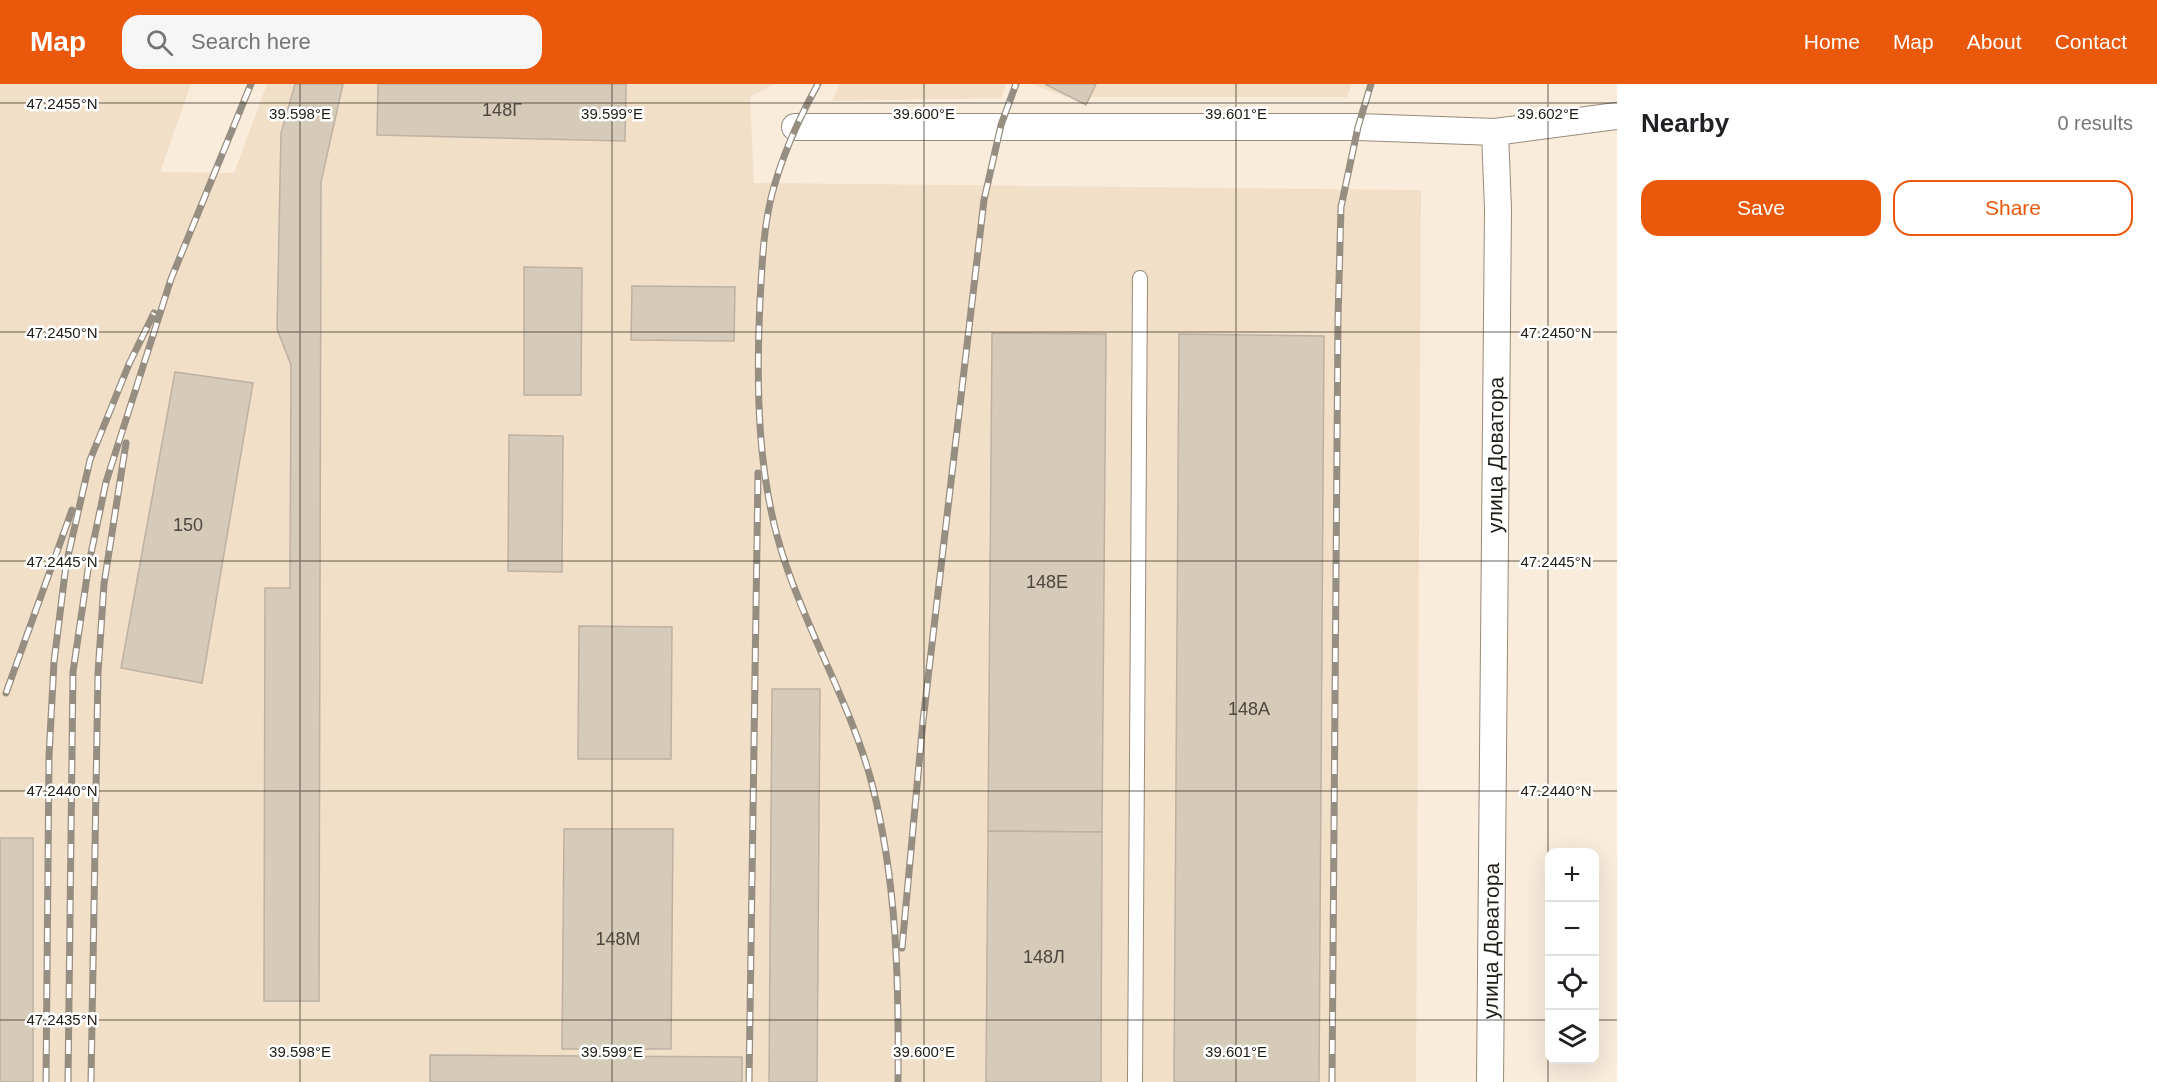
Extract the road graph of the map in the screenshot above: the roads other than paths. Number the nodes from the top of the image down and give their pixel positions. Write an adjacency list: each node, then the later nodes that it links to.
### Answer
1 (1617, 116): 3 (street)
2 (795, 127): 3 (street)
3 (1495, 132): 6 (street, улица Доватора)
4 (1140, 278): 5 (lane)
5 (1135, 1082)
6 (1490, 1082)

